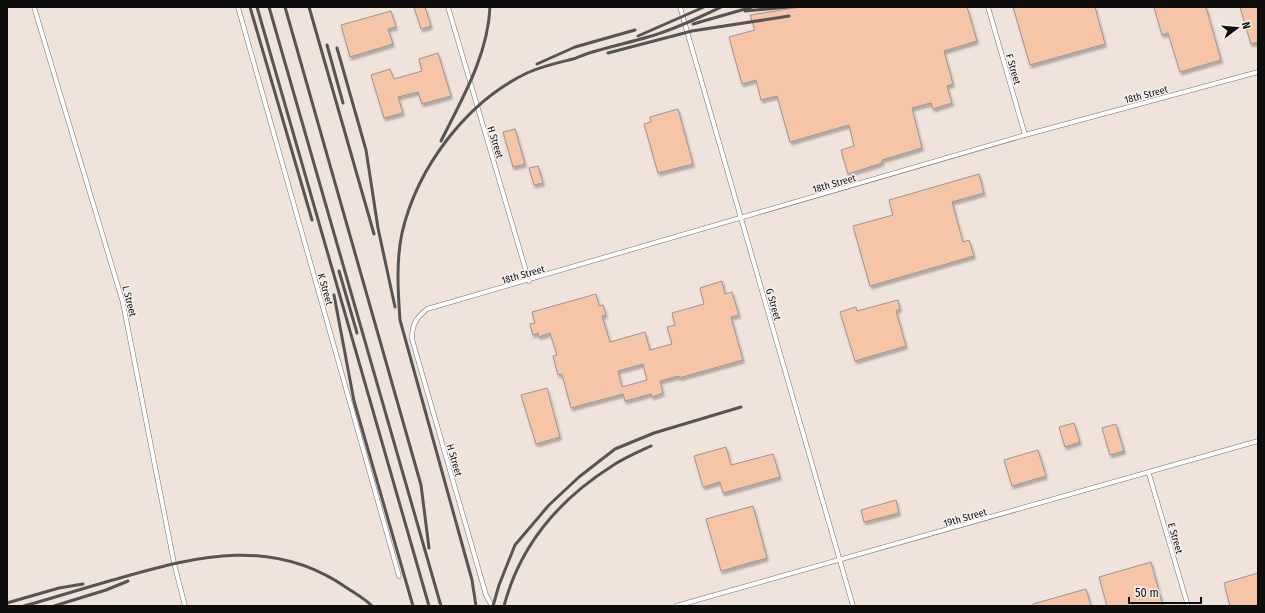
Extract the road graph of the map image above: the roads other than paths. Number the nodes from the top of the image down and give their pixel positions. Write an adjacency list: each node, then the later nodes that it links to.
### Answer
1 (34, 7): 15 (lane, L Street)
2 (238, 7): 14 (lane, K Street)
3 (448, 7): 9 (lane, H Street)
4 (680, 7): 8 (lane, G Street)
5 (988, 7): 7 (lane, F Street)
6 (1258, 72): 7 (lane, 18th Street)
7 (1025, 134): 8 (lane, 18th Street)
8 (741, 219): 9 (lane, 18th Street); 13 (lane, G Street)
9 (529, 281): 10 (lane, 18th Street)
10 (418, 316): 16 (lane, H Street)
11 (1258, 441): 12 (lane, 19th Street)
12 (1149, 474): 13 (lane, 19th Street); 19 (lane, E Street)
13 (840, 560): 17 (lane, 19th Street); 18 (lane, G Street)
14 (399, 576)
15 (185, 606)
16 (492, 606)
17 (676, 606)
18 (853, 606)
19 (1188, 606)

